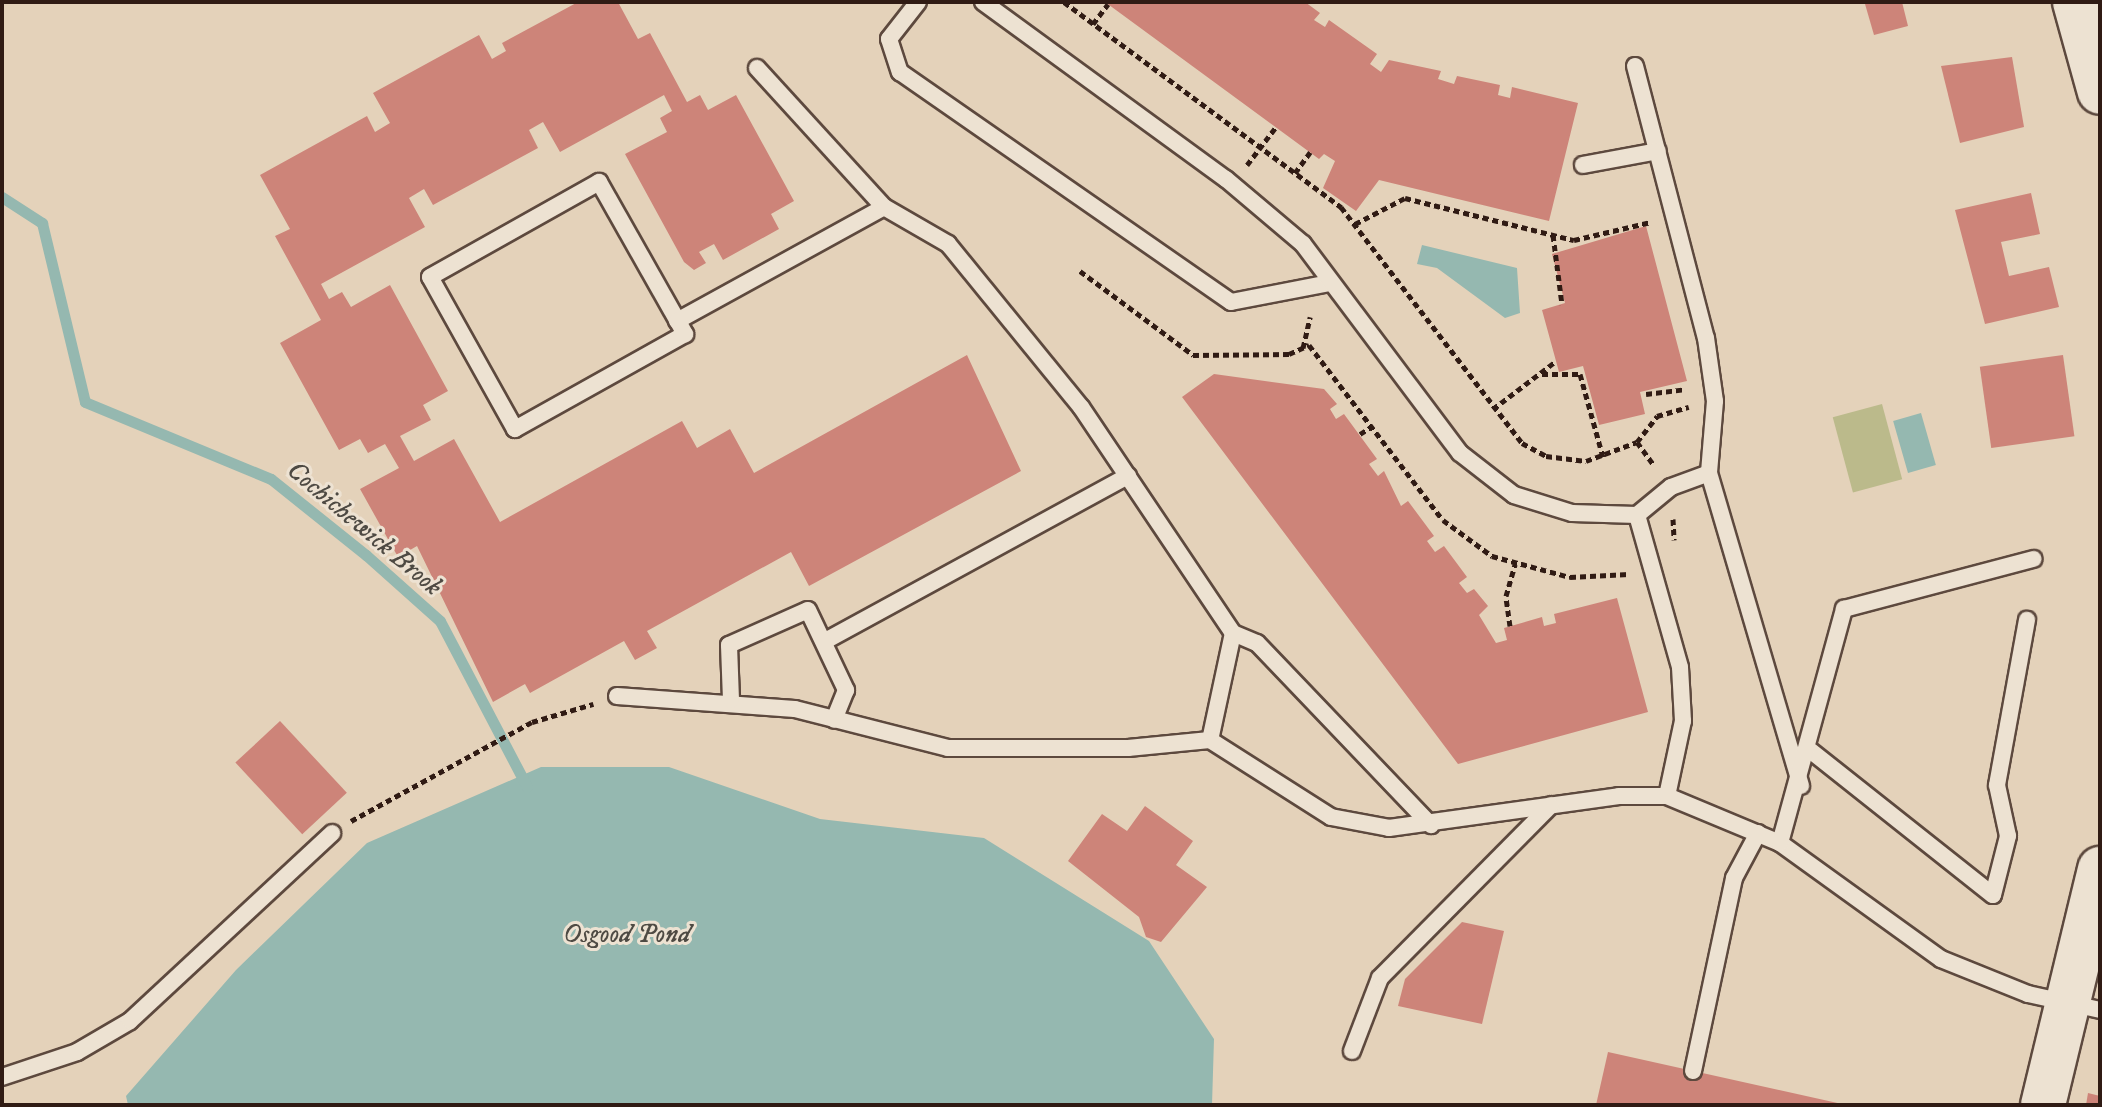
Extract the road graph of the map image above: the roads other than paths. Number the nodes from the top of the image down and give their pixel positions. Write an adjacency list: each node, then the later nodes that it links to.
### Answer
1 (918, 2): 10 (lane)
2 (983, 2): 10 (lane)
3 (2075, 2): 6 (street)
4 (1635, 66): 7 (lane)
5 (757, 68): 9 (lane)
6 (2100, 92)
7 (1658, 151): 8 (lane); 12 (lane)
8 (1583, 165)
9 (884, 207): 11 (lane); 13 (lane)
10 (1330, 283): 14 (lane)
11 (677, 321): 11 (lane)
12 (1709, 473): 14 (lane); 24 (lane)
13 (1128, 476): 17 (lane); 18 (lane)
14 (1637, 515): 25 (lane)
15 (2033, 559): 23 (lane)
16 (2027, 620): 23 (lane)
17 (1233, 633): 22 (lane); 27 (lane)
18 (827, 640): 20 (lane); 21 (lane)
19 (617, 696): 20 (lane)
20 (731, 700): 21 (lane)
21 (834, 720): 22 (lane)
22 (1210, 740): 27 (lane)
23 (1811, 751): 24 (lane)
24 (1801, 786): 30 (lane)
25 (1667, 796): 26 (lane); 29 (lane)
26 (1551, 805): 27 (lane); 33 (lane)
27 (1431, 825)
28 (332, 833): 35 (lane)
29 (1758, 833): 30 (lane); 34 (lane)
30 (1780, 843): 32 (lane)
31 (2100, 869): 32 (street)
32 (2084, 1007): 36 (street)
33 (1352, 1051)
34 (1693, 1071)
35 (2, 1077)
36 (2043, 1105)

